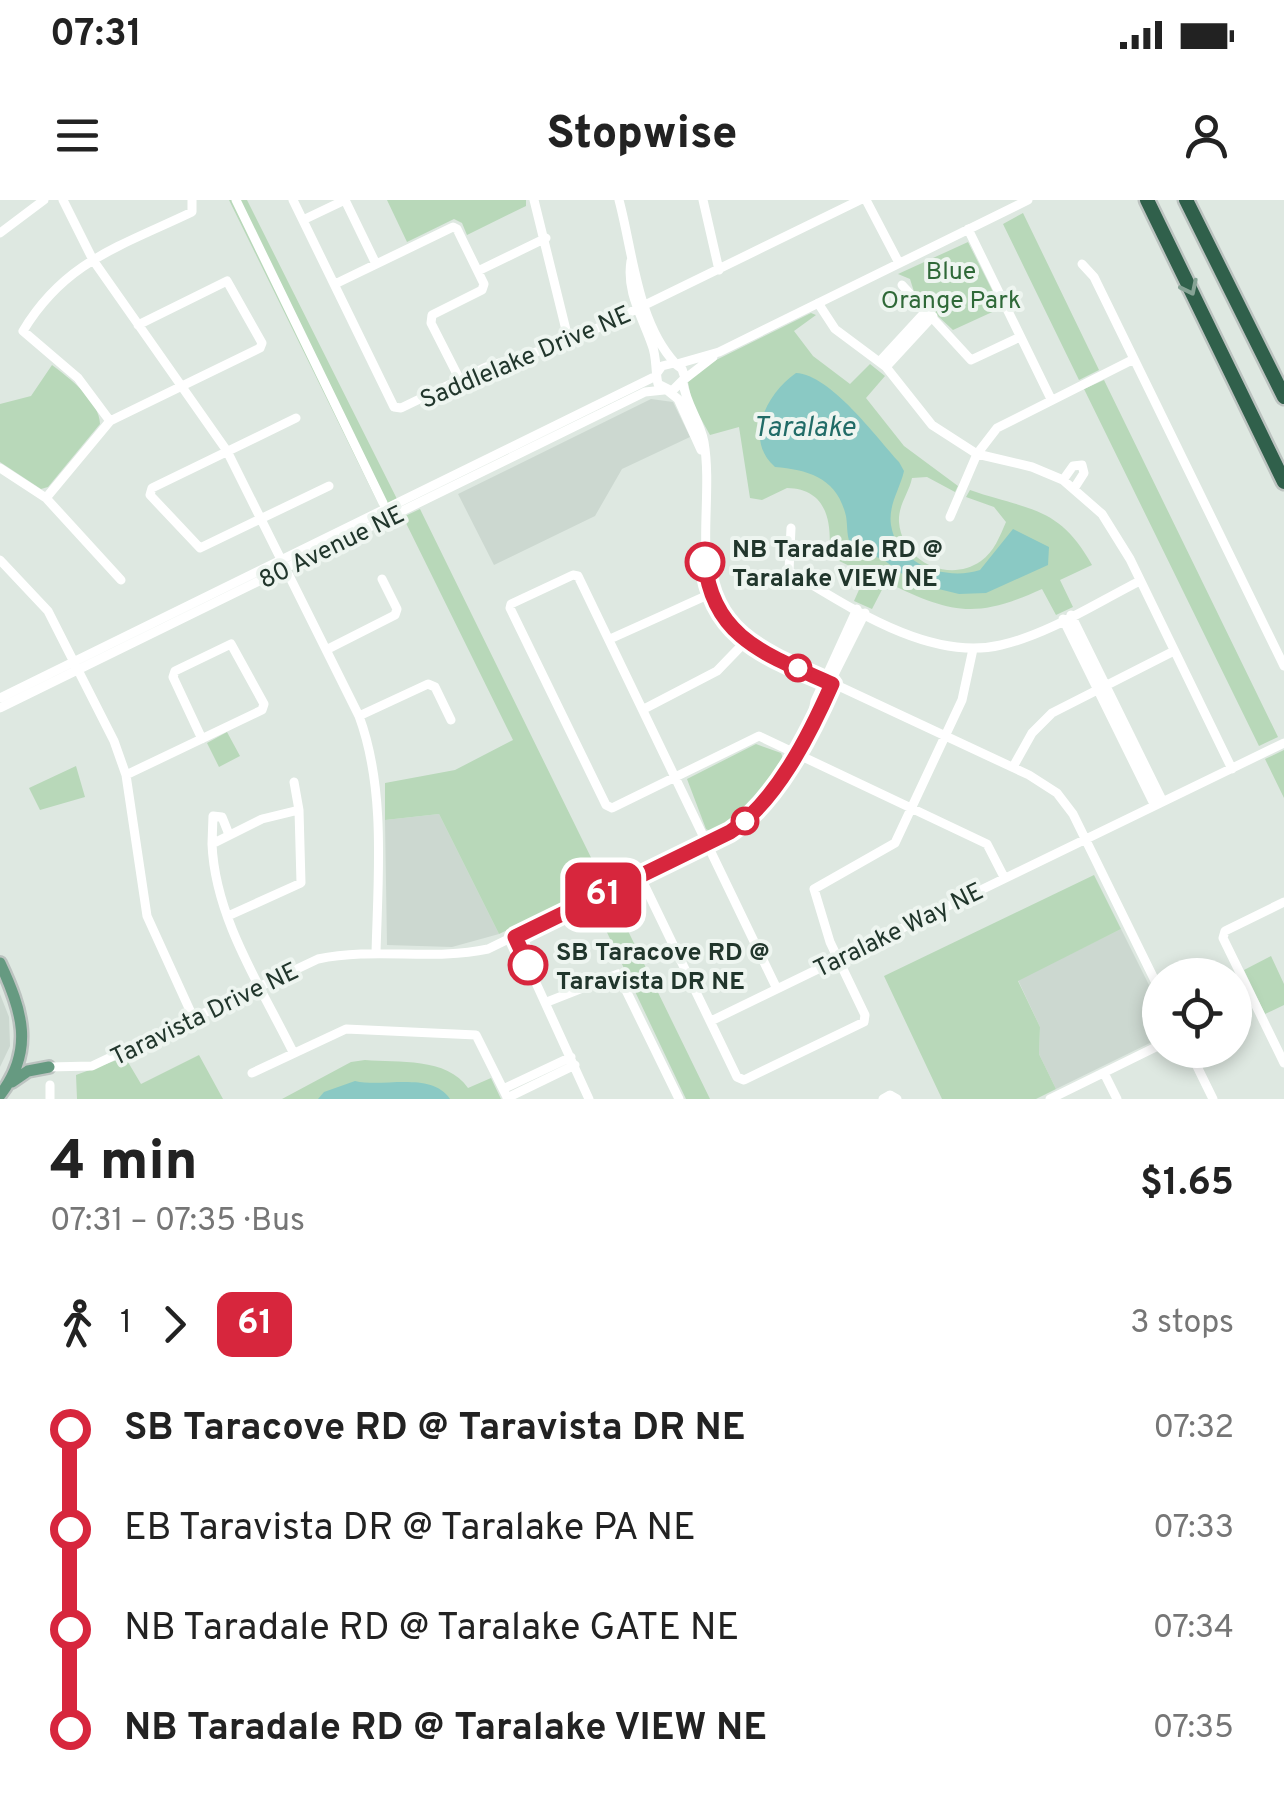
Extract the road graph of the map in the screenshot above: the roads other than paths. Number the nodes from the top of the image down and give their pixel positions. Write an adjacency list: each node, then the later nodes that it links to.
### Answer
1 (44, 200): 17 (street)
2 (63, 200): 19 (street)
3 (192, 200): 19 (street)
4 (236, 200): 55 (street)
5 (293, 200): 15 (street, Saddlelake Drive NE)
6 (345, 200): 15 (street); 20 (street)
7 (534, 200): 18 (street)
8 (619, 200): 28 (street)
9 (703, 200): 23 (street)
10 (863, 200): 21 (street); 23 (street, Saddlelake Drive NE)
11 (1028, 200): 14 (street)
12 (1147, 200): 51 (highway, one-way to 51)
13 (1186, 200): 42 (highway)
14 (1011, 204): 16 (street)
15 (302, 220): 25 (street, Saddlelake Drive NE)
16 (968, 229): 21 (street); 31 (street)
17 (0, 232)
18 (546, 238): 24 (street); 32 (street)
19 (93, 260): 30 (street); 45 (street)
20 (376, 264): 24 (street); 25 (street)
21 (898, 264): 27 (street)
22 (1082, 264): 34 (street)
23 (719, 270): 28 (street, Saddlelake Drive NE)
24 (478, 272): 38 (street)
25 (334, 284): 38 (street, Saddlelake Drive NE)
26 (902, 285): 29 (street)
27 (818, 303): 33 (street); 36 (street)
28 (641, 307): 32 (street, Saddlelake Drive NE); 35 (street); 37 (street)
29 (930, 314): 31 (street); 36 (street)
30 (138, 325): 40 (street); 40 (street)
31 (1020, 336): 43 (street)
32 (568, 342): 38 (street, Saddlelake Drive NE)
33 (718, 352): 35 (street); 39 (street)
34 (1134, 359): 43 (street); 73 (street)
35 (676, 364): 37 (street, 80 Avenue NE); 39 (street)
36 (883, 364): 47 (street)
37 (656, 374): 41 (street); 60 (street, 80 Avenue NE)
38 (459, 378)
39 (684, 382): 41 (street, 80 Avenue NE); 48 (street)
40 (182, 385): 45 (street); 46 (street)
41 (666, 390): 48 (street); 60 (street, 80 Avenue NE)
42 (1284, 397)
43 (1050, 399): 47 (street)
44 (296, 418): 46 (street)
45 (110, 421): 54 (street)
46 (227, 451): 57 (street); 57 (street)
47 (976, 454): 50 (street); 56 (street)
48 (705, 457): 64 (street)
49 (0, 468): 54 (street)
50 (1063, 480): 53 (street); 53 (street)
51 (1284, 482)
52 (329, 486): 57 (street)
53 (1075, 487): 63 (street)
54 (46, 498): 62 (street)
55 (383, 504)
56 (950, 517)
57 (260, 518): 60 (street)
58 (791, 528): 65 (street)
59 (0, 560): 72 (street)
60 (283, 564): 70 (street); 72 (street, 80 Avenue NE)
61 (382, 579): 70 (street)
62 (122, 580)
63 (1140, 580): 66 (street); 71 (street)
64 (710, 594): 67 (street); 68 (street)
65 (861, 611): 69 (street); 74 (street, Taravista Drive NE)
66 (1067, 617): 69 (street); 75 (street)
67 (610, 639): 78 (street); 88 (street)
68 (745, 642): 74 (street); 78 (street)
69 (973, 649): 81 (street)
70 (326, 650): 79 (street)
71 (1174, 651): 75 (street); 86 (street)
72 (78, 665): 76 (street, 80 Avenue NE); 77 (street, 80 Avenue NE); 87 (street)
73 (1284, 666)
74 (828, 682): 81 (street); 84 (street, Taravista Drive NE)
75 (1102, 687): 85 (street); 90 (street)
76 (0, 698)
77 (0, 708)
78 (644, 708): 88 (street)
79 (359, 716): 80 (street); 102 (street)
80 (451, 720)
81 (946, 736): 85 (street); 91 (street)
82 (202, 738): 82 (street); 87 (street)
83 (1284, 743): 86 (street, Taralake Way NE)
84 (795, 755): 88 (street); 91 (street); 95 (street, Taravista Drive NE)
85 (1013, 767): 94 (street)
86 (1232, 769): 90 (street, Taralake Way NE)
87 (126, 775): 111 (street)
88 (677, 778): 95 (street)
89 (294, 782): 92 (street)
90 (1158, 802): 94 (street, Taralake Way NE)
91 (912, 807): 98 (street); 103 (street)
92 (299, 810): 93 (street); 100 (street)
93 (228, 832): 96 (street); 96 (street)
94 (1085, 838): 98 (street, Taralake Way NE); 104 (street)
95 (706, 842): 97 (street, Taravista Drive NE); 108 (street)
96 (212, 844): 100 (street)
97 (640, 876): 101 (street, Taravista Drive NE); 112 (street)
98 (1004, 877): 103 (street, Taralake Way NE)
99 (1284, 902): 105 (street)
100 (228, 916): 107 (street)
101 (515, 937): 102 (street, Taravista Drive NE); 110 (street)
102 (376, 953): 107 (street, Taravista Drive NE)
103 (838, 958): 108 (street, Taralake Way NE); 112 (street)
104 (1144, 958)
105 (1232, 958)
106 (0, 964): 113 (main road)
107 (260, 984): 111 (street, Taravista Drive NE); 114 (street)
108 (776, 989): 112 (street, Taralake Way NE)
109 (1252, 1000): 117 (street)
110 (547, 1002): 116 (street); 127 (street)
111 (193, 1018): 118 (street, Taravista Drive NE)
112 (711, 1021)
113 (23, 1048): 118 (main road); 123 (main road)
114 (293, 1052): 120 (street); 124 (street)
115 (1142, 1054): 121 (street)
116 (573, 1061): 124 (street); 126 (street)
117 (1284, 1064)
118 (49, 1067): 123 (main road)
119 (1198, 1068): 132 (street)
120 (252, 1073)
121 (1104, 1073): 130 (street); 131 (street)
122 (50, 1084): 125 (street)
123 (4, 1089)
124 (506, 1096)
125 (50, 1099)
126 (589, 1099)
127 (679, 1099)
128 (883, 1099): 129 (street)
129 (898, 1099)
130 (1050, 1099)
131 (1117, 1099)
132 (1213, 1099)

